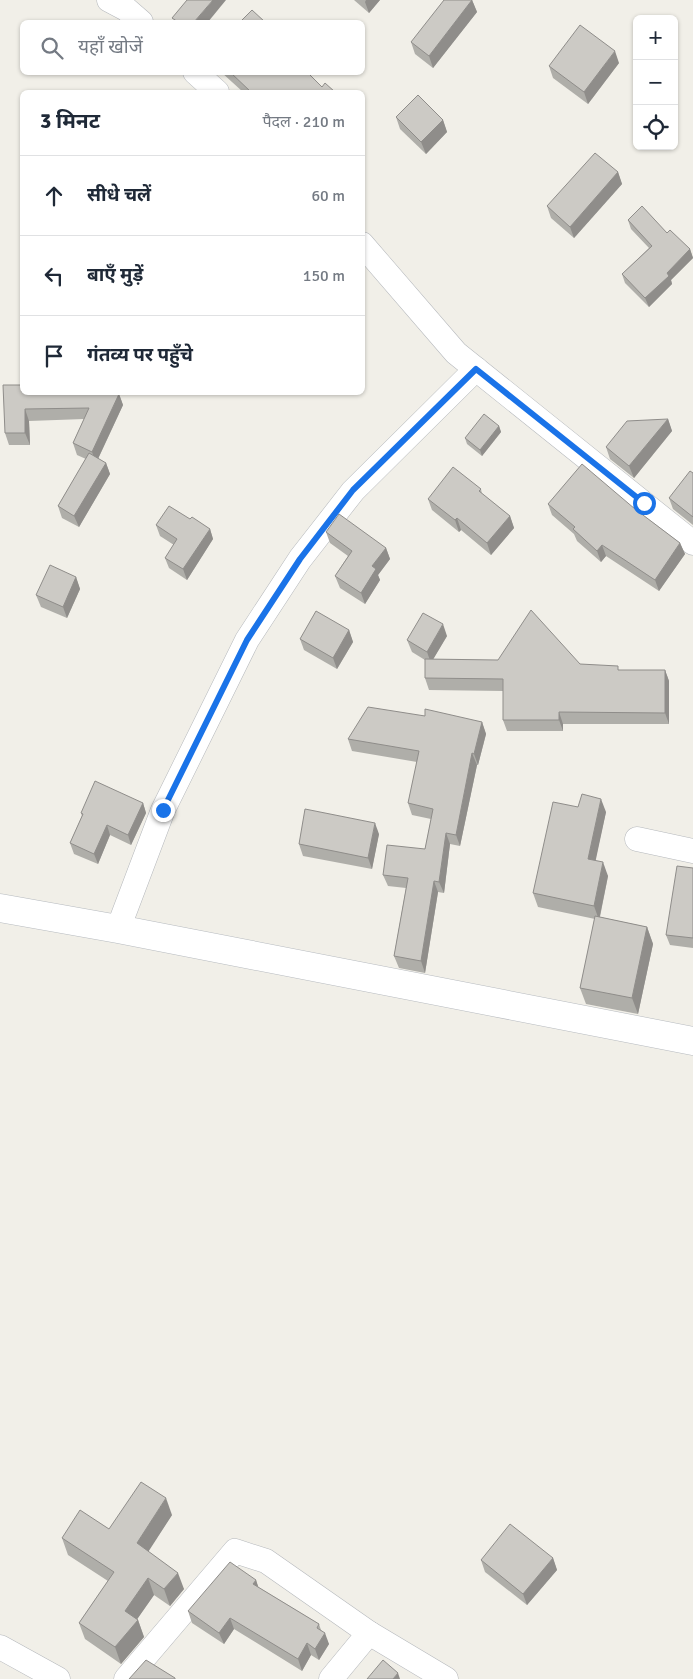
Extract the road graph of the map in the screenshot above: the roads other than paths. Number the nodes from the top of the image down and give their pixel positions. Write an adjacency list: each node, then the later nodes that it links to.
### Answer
1 (109, 0): 2 (street)
2 (139, 20)
3 (198, 75): 4 (street)
4 (215, 90)
5 (365, 247): 6 (street)
6 (476, 369): 7 (street); 11 (street)
7 (693, 543)
8 (637, 839): 9 (street)
9 (693, 850)
10 (0, 908): 11 (street)
11 (118, 929): 12 (street)
12 (693, 1041)
13 (369, 1633): 16 (street); 17 (street); 18 (street)
14 (0, 1647): 15 (street)
15 (58, 1679)
16 (126, 1679)
17 (330, 1679)
18 (446, 1679)

